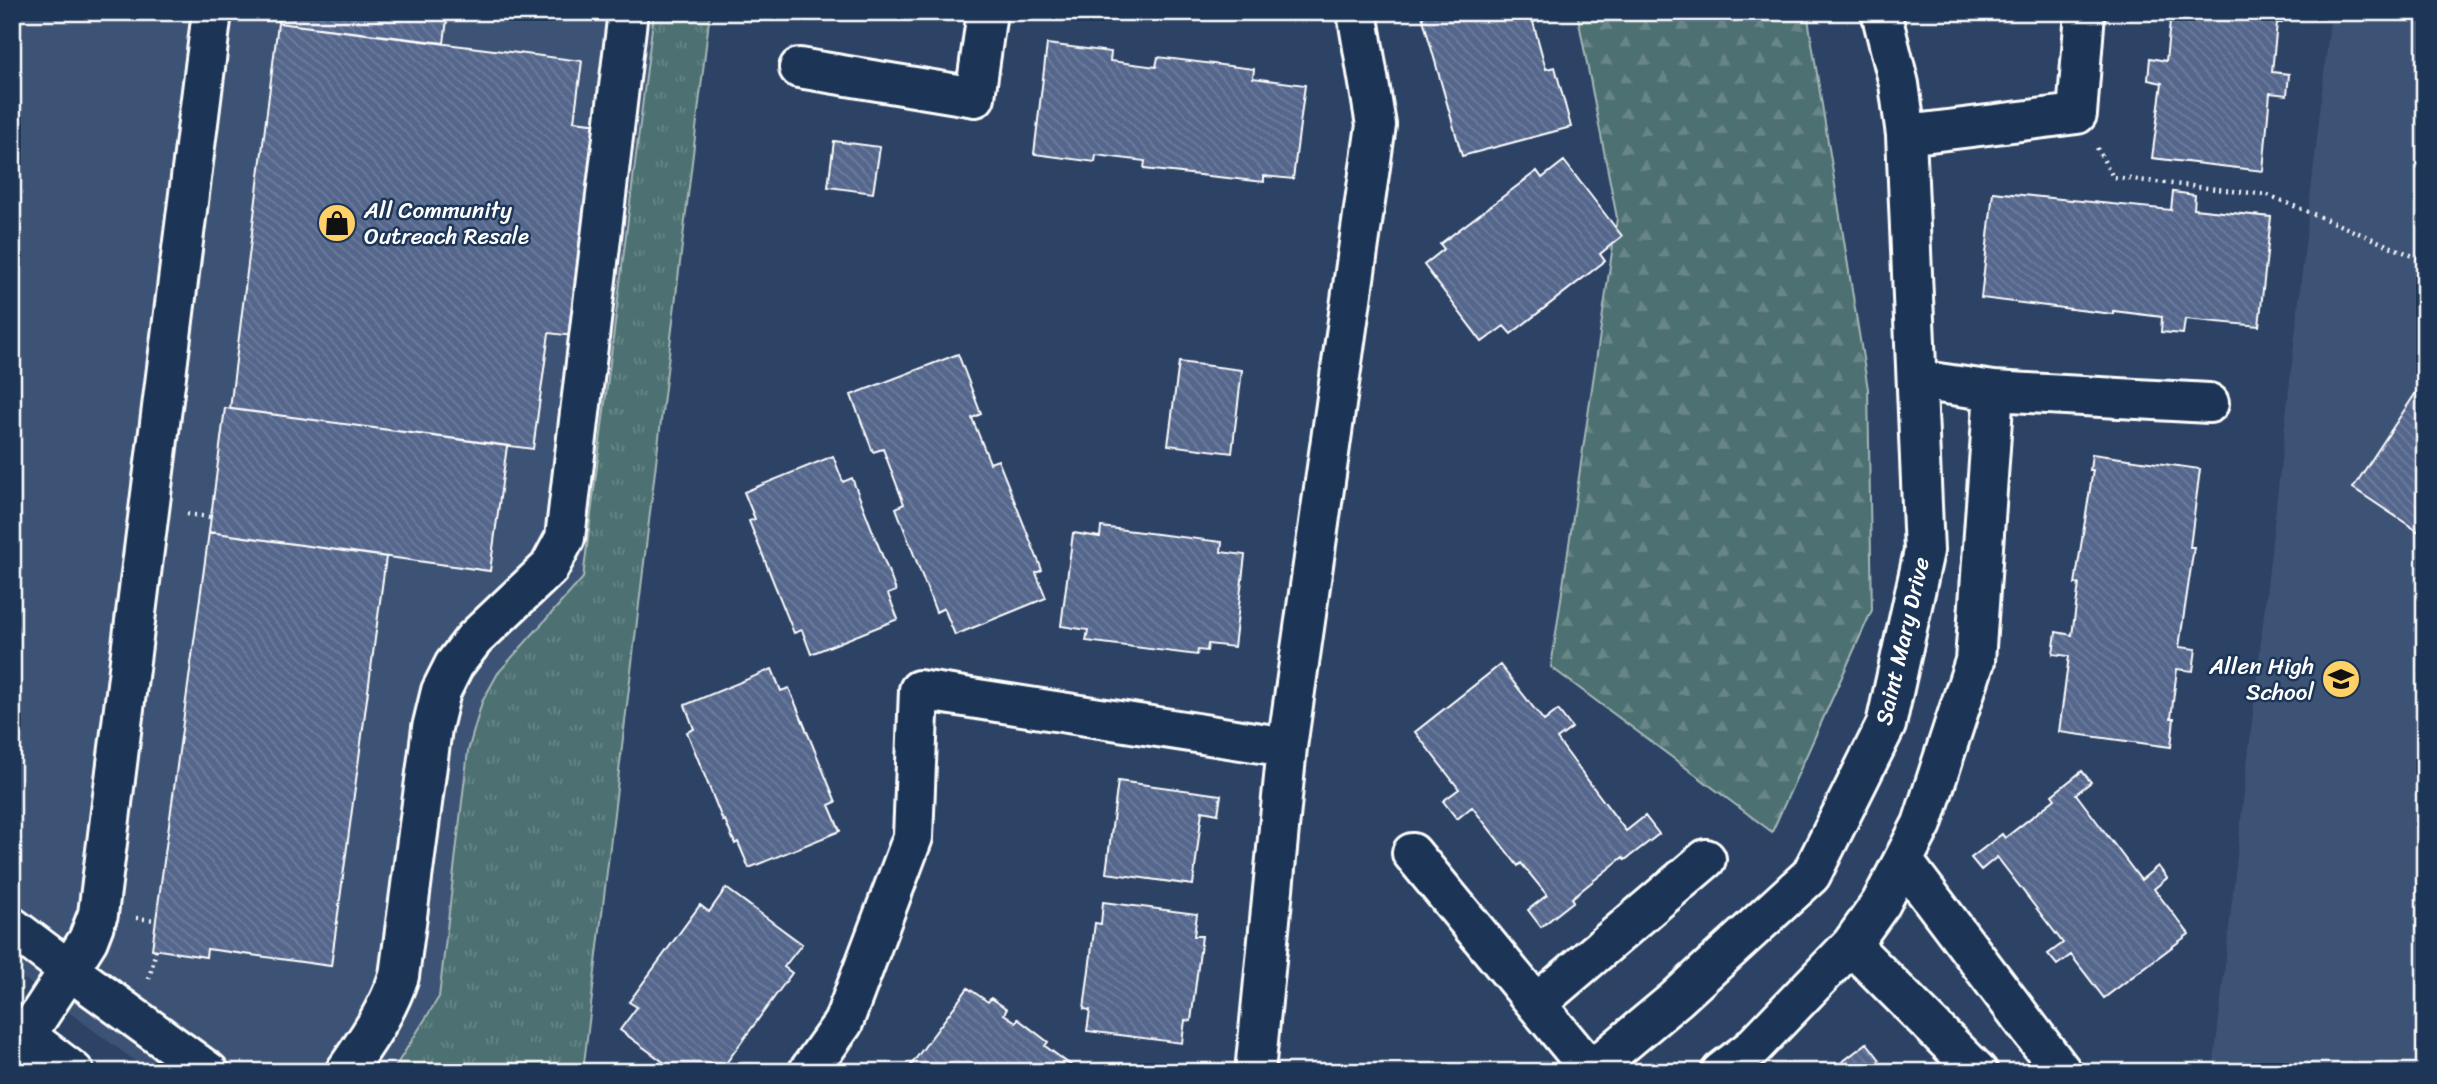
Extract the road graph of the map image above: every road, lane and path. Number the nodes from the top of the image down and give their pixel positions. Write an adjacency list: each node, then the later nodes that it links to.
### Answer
1 (212, 12): 20 (street)
2 (628, 12): 26 (street)
3 (987, 12): 7 (street)
4 (1357, 12): 14 (street)
5 (1881, 12): 9 (street, Saint Mary Drive)
6 (2085, 12): 8 (street)
7 (799, 68)
8 (2077, 114): 9 (street); 10 (path)
9 (1906, 135): 11 (street, Saint Mary Drive)
10 (2425, 261)
11 (1917, 380): 12 (street); 23 (street, Saint Mary Drive)
12 (1994, 391): 13 (street); 17 (street)
13 (2209, 403)
14 (1287, 747): 27 (street); 28 (street)
15 (1412, 853): 21 (street)
16 (1706, 859): 21 (street)
17 (1904, 862): 19 (street); 31 (street)
18 (12, 928): 20 (street)
19 (1852, 945): 29 (street); 30 (street)
20 (69, 970): 22 (street); 25 (street)
21 (1536, 1004): 23 (street)
22 (17, 1039): 24 (street)
23 (1590, 1071)
24 (74, 1072)
25 (209, 1072)
26 (345, 1072)
27 (808, 1072)
28 (1255, 1072)
29 (1721, 1072)
30 (1978, 1072)
31 (2062, 1072)

